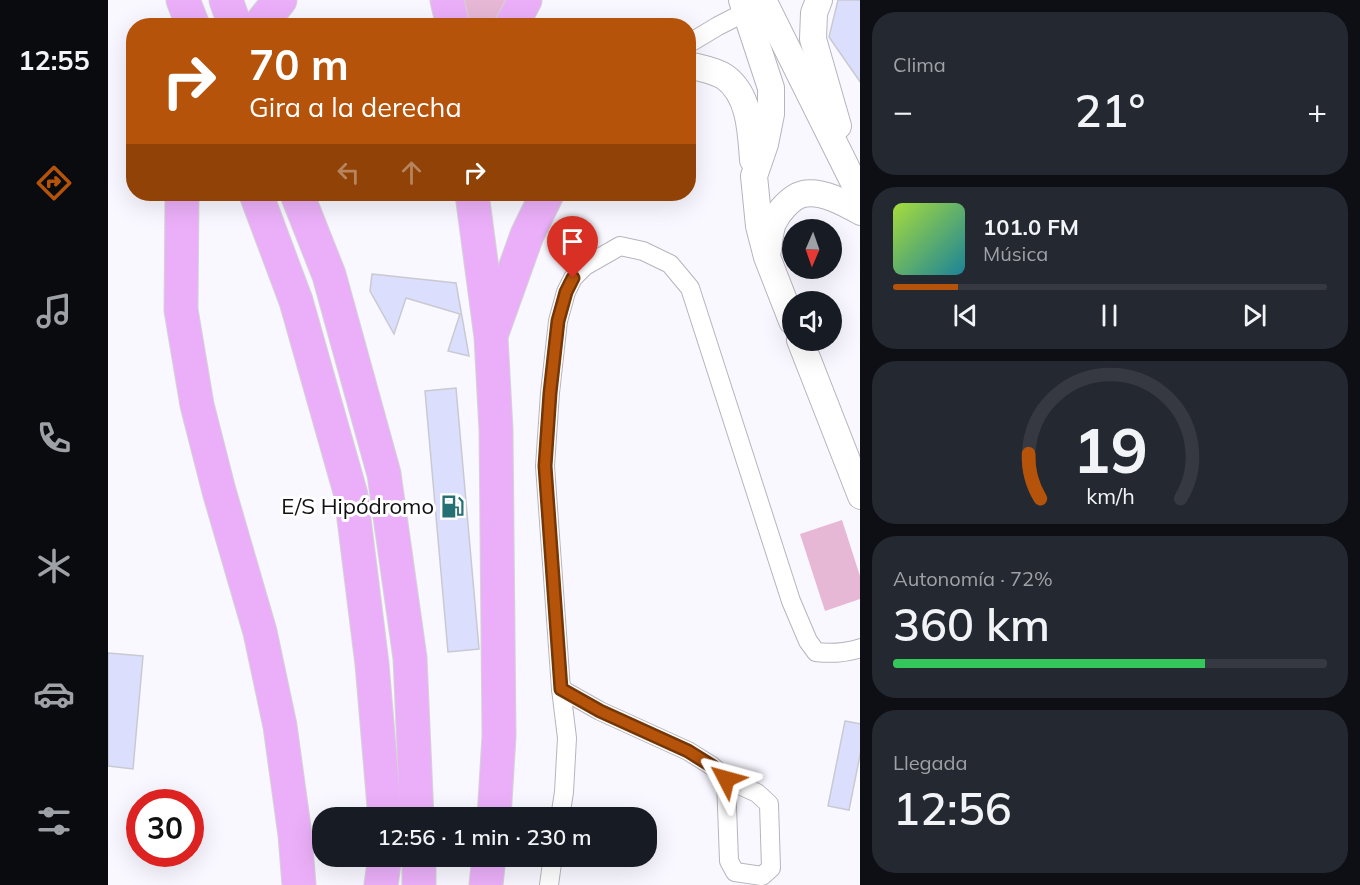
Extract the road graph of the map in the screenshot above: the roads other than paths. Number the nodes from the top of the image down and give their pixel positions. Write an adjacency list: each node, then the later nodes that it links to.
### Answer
1 (183, 0): 7 (highway)
2 (226, 0): 8 (highway)
3 (447, 0): 9 (highway)
4 (525, 0): 10 (highway)
5 (819, 0): 13 (main road)
6 (756, 3): 11 (street); 13 (main road); 14 (main road)
7 (190, 18)
8 (232, 18)
9 (451, 18)
10 (515, 18)
11 (696, 40)
12 (696, 67): 14 (main road)
13 (844, 165): 15 (main road)
14 (754, 176): 22 (main road)
15 (860, 195)
16 (181, 201): 38 (highway)
17 (259, 201): 30 (highway)
18 (300, 201): 31 (highway)
19 (473, 201): 24 (highway)
20 (544, 201): 24 (highway)
21 (860, 211): 22 (main road)
22 (768, 257): 23 (main road)
23 (782, 294)
24 (490, 337): 32 (highway)
25 (804, 351): 26 (main road)
26 (860, 493)
27 (860, 648): 28 (street)
28 (561, 689): 29 (street); 33 (street)
29 (726, 779): 29 (street)
30 (384, 807)
31 (417, 807)
32 (495, 807)
33 (562, 807)
34 (383, 867): 39 (highway)
35 (419, 867): 40 (highway)
36 (488, 867): 41 (highway)
37 (552, 867): 42 (street)
38 (299, 885)
39 (381, 885)
40 (419, 885)
41 (486, 885)
42 (549, 885)

